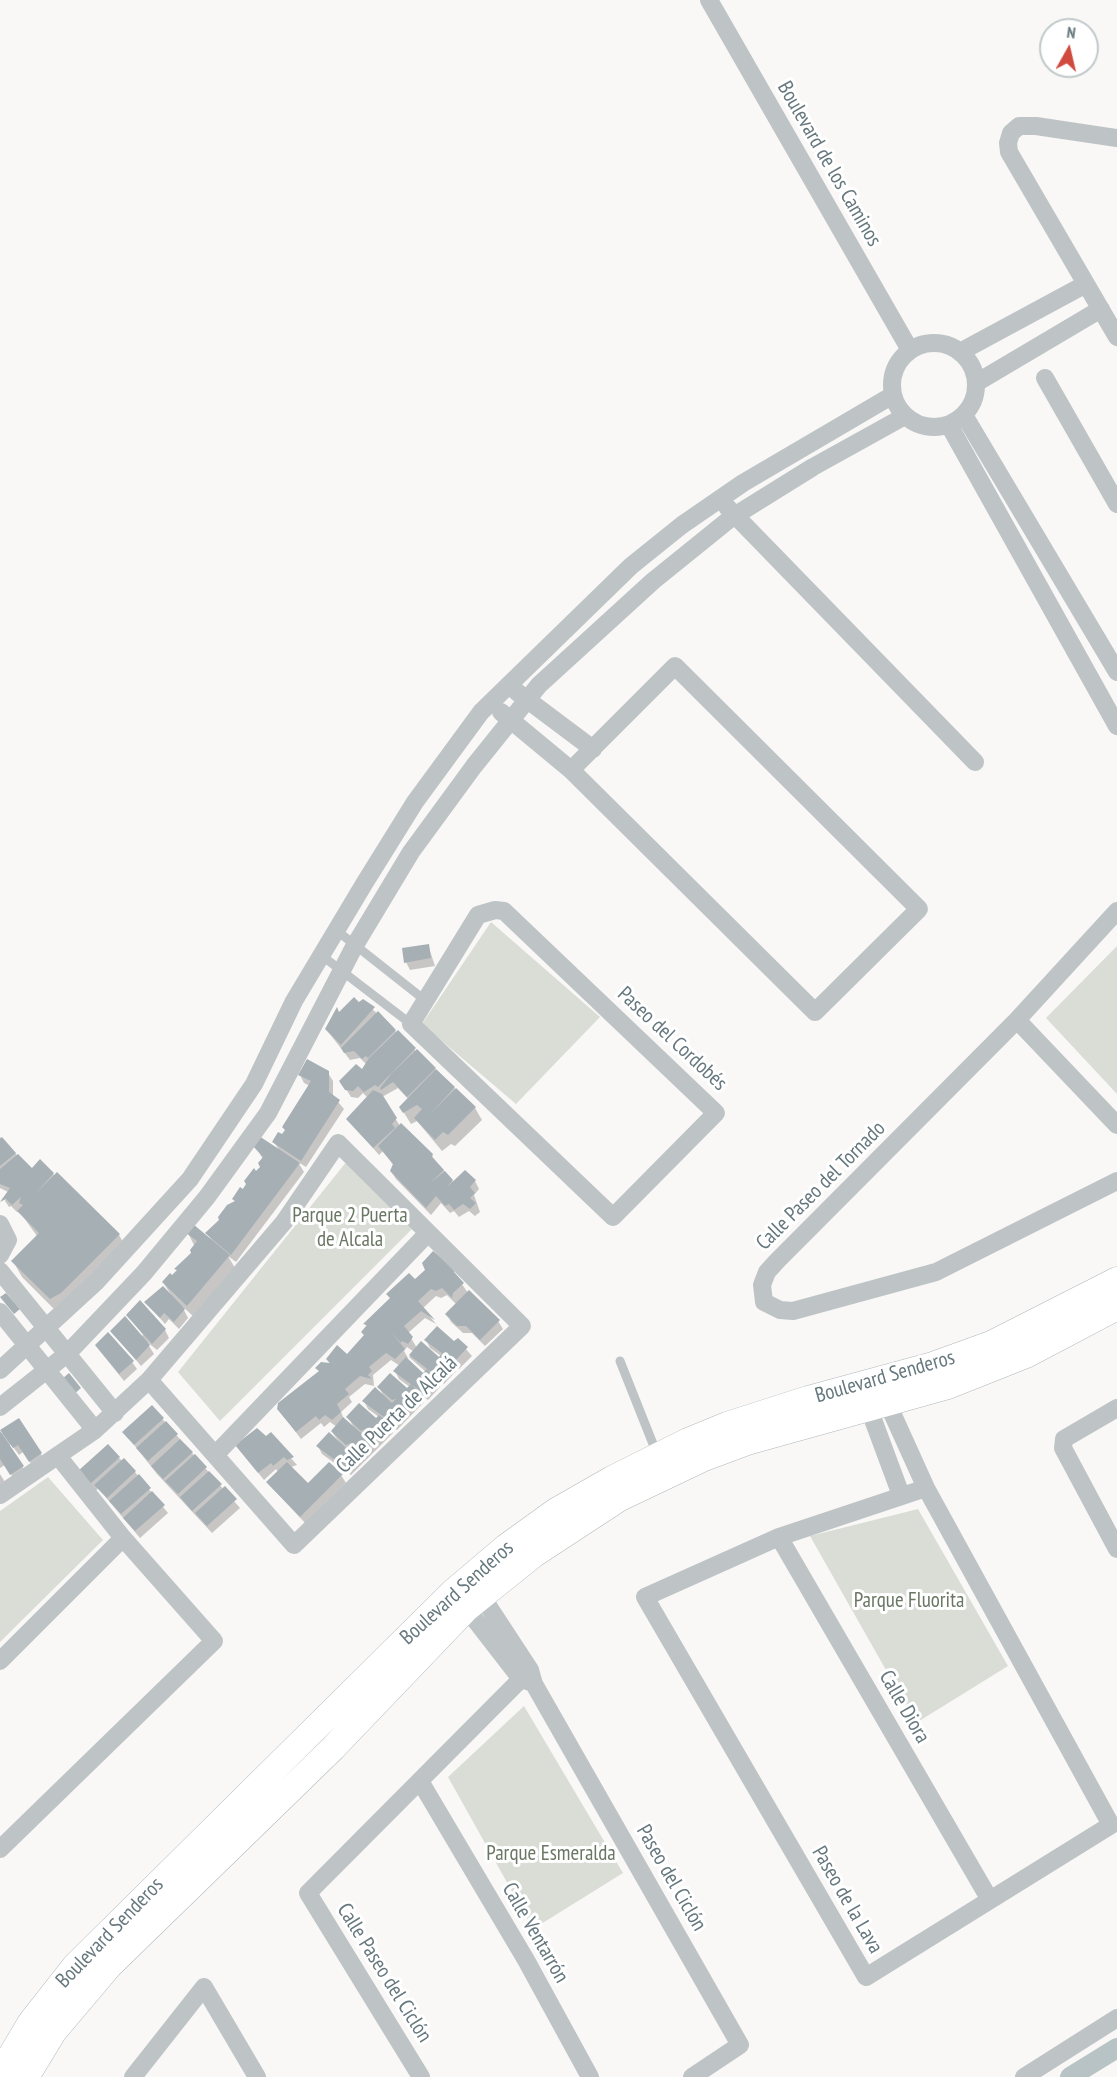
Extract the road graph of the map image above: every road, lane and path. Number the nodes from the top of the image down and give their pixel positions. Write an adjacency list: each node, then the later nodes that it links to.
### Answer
1 (709, 0): 7 (street, Boulevard de los Caminos)
2 (1117, 138): 3 (street)
3 (1086, 284): 4 (street); 5 (street)
4 (1101, 309): 6 (street); 9 (street)
5 (1011, 325): 8 (street); 9 (street)
6 (1117, 337)
7 (910, 350): 8 (street); 12 (street)
8 (960, 352): 11 (street)
9 (1027, 353): 11 (street)
10 (1045, 378): 15 (street)
11 (976, 383): 14 (street)
12 (893, 395): 13 (street); 16 (street)
13 (905, 416): 14 (street); 18 (street)
14 (957, 420): 19 (street); 24 (street)
15 (1111, 478): 17 (street)
16 (720, 499): 18 (street); 20 (street)
17 (1117, 504)
18 (735, 516): 21 (street); 26 (street)
19 (1117, 672)
20 (507, 685): 21 (street); 22 (street)
21 (527, 700): 23 (street); 25 (street)
22 (490, 703): 23 (street); 29 (street)
23 (510, 719): 27 (street); 30 (street)
24 (1117, 726)
25 (593, 749): 27 (street); 27 (street)
26 (975, 762)
27 (571, 770)
28 (1117, 910): 34 (street, Calle Paseo del Tornado)
29 (336, 930): 30 (lane); 31 (street)
30 (355, 945): 32 (street); 33 (lane)
31 (321, 955): 32 (lane); 45 (street)
32 (342, 970): 35 (lane); 47 (street)
33 (426, 1001): 35 (street, Paseo del Cordobés); 35 (street, Paseo del Cordobés)
34 (1017, 1020): 36 (street); 37 (street, Calle Paseo del Tornado)
35 (411, 1024)
36 (1117, 1125)
37 (1117, 1181)
38 (0, 1224): 40 (street)
39 (429, 1233): 51 (street, Calle Puerta de Alcalá); 57 (street); 57 (street, Calle Puerta de Alcalá)
40 (0, 1255)
41 (0, 1271): 45 (street)
42 (1117, 1280): 52 (main road, Boulevard Senderos)
43 (1117, 1307): 52 (main road, Boulevard Senderos)
44 (0, 1312): 46 (street)
45 (47, 1329): 46 (street); 47 (street)
46 (27, 1346): 49 (street); 50 (street)
47 (67, 1354): 50 (street); 55 (street)
48 (620, 1361): 59 (lane)
49 (0, 1370)
50 (47, 1370): 53 (street); 56 (street)
51 (149, 1380): 55 (street, Calle Puerta de Alcalá); 57 (street, Calle Puerta de Alcalá)
52 (874, 1395): 59 (main road, Boulevard Senderos); 60 (street, Paseo de la Lava); 62 (street)
53 (0, 1407)
54 (1117, 1408): 65 (street)
55 (115, 1413): 56 (street, Calle Puerta de Alcalá)
56 (95, 1430): 58 (street, Calle Puerta de Alcalá)
57 (215, 1455)
58 (58, 1456): 61 (street, Calle Puerta de Alcalá); 64 (street)
59 (662, 1465): 66 (main road, Boulevard Senderos)
60 (926, 1488): 62 (street, Paseo de la Lava); 71 (street, Paseo de la Lava)
61 (0, 1495)
62 (901, 1495): 63 (street, Paseo de la Lava)
63 (779, 1537): 71 (street, Calle Diora); 71 (street, Paseo de la Lava)
64 (123, 1538): 67 (street); 70 (street)
65 (1117, 1549)
66 (467, 1593): 68 (street, Paseo del Ciclón); 72 (main road, Boulevard Senderos)
67 (0, 1662)
68 (529, 1678): 69 (street); 80 (street, Paseo del Ciclón)
69 (420, 1781): 78 (street, Calle Paseo del Ciclón); 79 (street, Calle Ventarrón)
70 (0, 1849)
71 (990, 1900)
72 (154, 1906): 74 (main road, Boulevard Senderos); 75 (main road, Boulevard Senderos)
73 (1117, 2018): 81 (street)
74 (0, 2074)
75 (26, 2077)
76 (133, 2077): 77 (street)
77 (257, 2077)
78 (421, 2077)
79 (590, 2077)
80 (692, 2077)
81 (1024, 2077)

